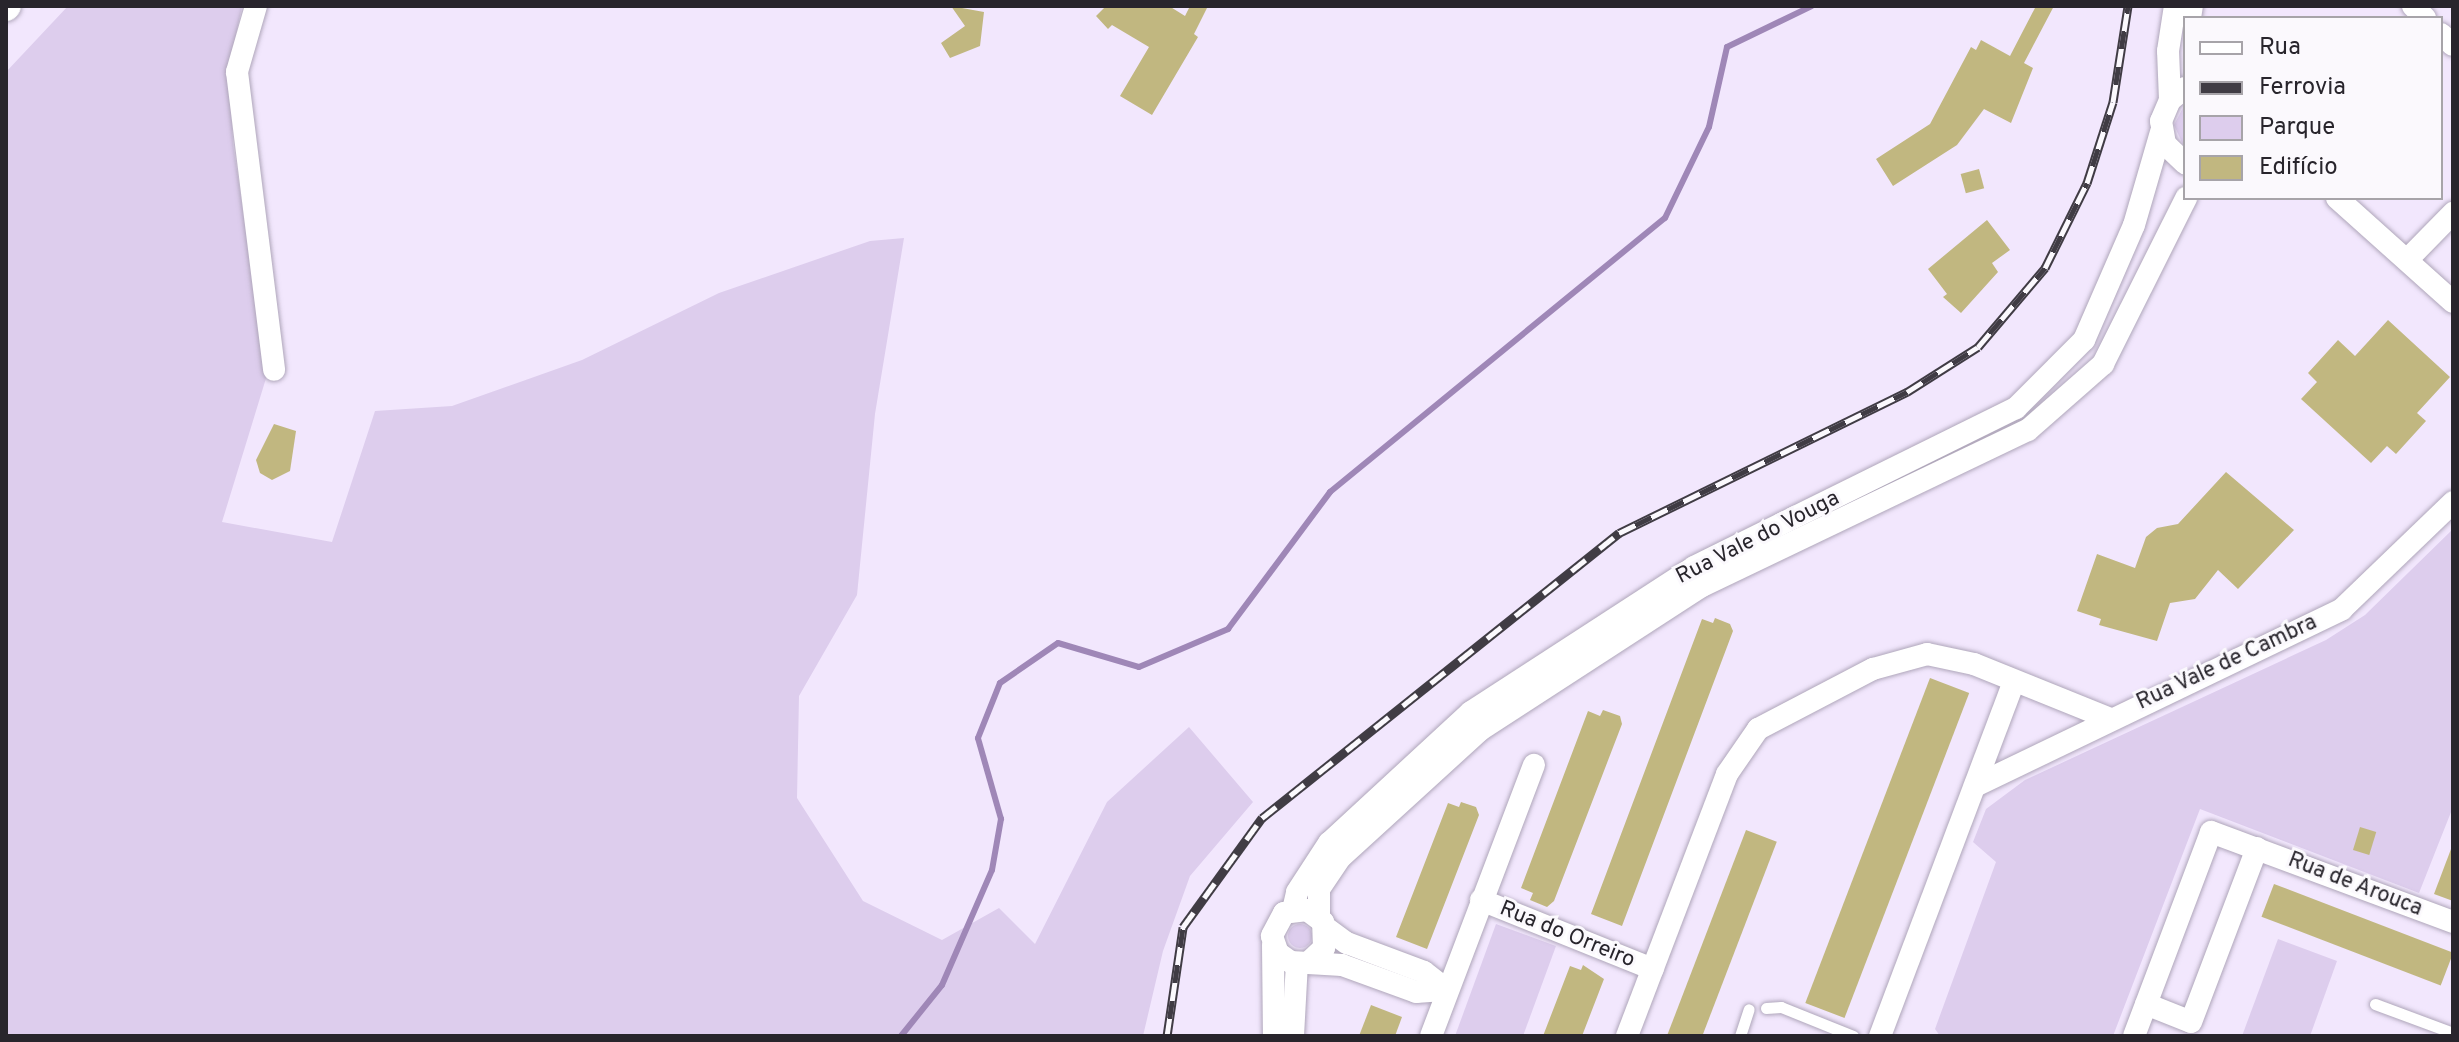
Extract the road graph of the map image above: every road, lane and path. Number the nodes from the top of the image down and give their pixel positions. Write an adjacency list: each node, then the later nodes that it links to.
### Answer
1 (256, 6): 11 (street)
2 (2175, 6): 3 (street, Rua Vale do Vouga)
3 (2177, 94): 4 (street, Rua Vale do Vouga)
4 (2161, 132): 5 (street); 19 (street, Rua Vale do Vouga)
5 (2183, 162)
6 (2185, 200): 20 (street, Rua Vale do Vouga)
7 (2339, 200): 9 (street)
8 (2453, 213): 9 (street)
9 (2407, 260): 10 (street)
10 (2453, 302)
11 (274, 370)
12 (2453, 502): 14 (street, Rua Vale de Cambra)
13 (2013, 684): 14 (street); 16 (street); 24 (street)
14 (2110, 719): 16 (street, Rua Vale de Cambra)
15 (1534, 765): 18 (street, Rua do Orreiro)
16 (1975, 786): 30 (street)
17 (2257, 848): 21 (street, Rua de Arouca); 26 (street, Rua de Arouca); 26 (street)
18 (1481, 900): 24 (street, Rua do Orreiro); 25 (street, Rua do Orreiro)
19 (1293, 910): 20 (street); 22 (street, Rua Vale do Vouga)
20 (1322, 922): 23 (street, Rua Vale do Vouga); 25 (street)
21 (2453, 922)
22 (1273, 945): 23 (street); 32 (street, Rua Vale do Vouga)
23 (1304, 962): 25 (street); 33 (street, Rua Vale do Vouga)
24 (1653, 969): 35 (street)
25 (1447, 990): 34 (street, Rua do Orreiro)
26 (2146, 1004): 38 (street)
27 (2375, 1004): 31 (lane)
28 (1766, 1008): 37 (lane)
29 (1749, 1009): 36 (lane)
30 (1887, 1032)
31 (2453, 1033)
32 (1274, 1036)
33 (1293, 1036)
34 (1431, 1036)
35 (1627, 1036)
36 (1740, 1036)
37 (1853, 1036)
38 (2134, 1036)

